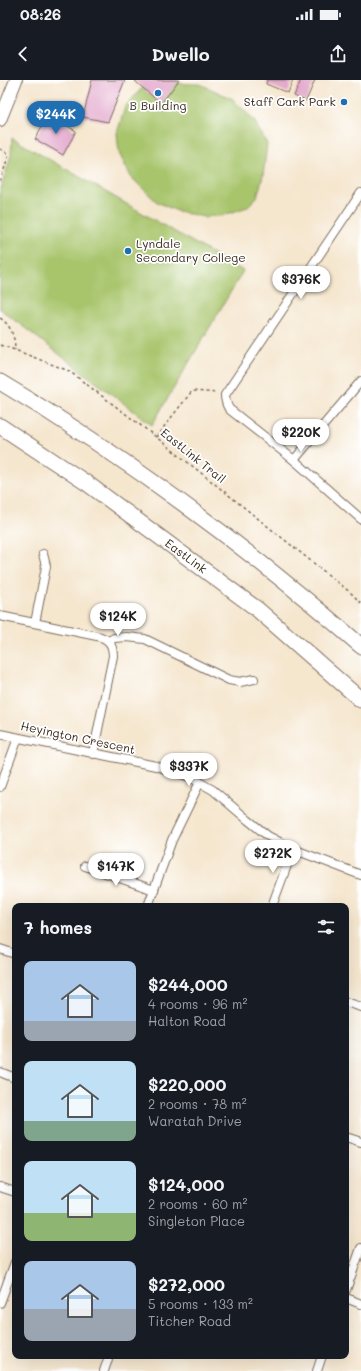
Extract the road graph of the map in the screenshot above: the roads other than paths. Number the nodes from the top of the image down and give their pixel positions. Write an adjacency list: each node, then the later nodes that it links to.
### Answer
1 (16, 80): 2 (main road)
2 (0, 120)
3 (361, 193): 7 (street)
4 (361, 381): 7 (street)
5 (0, 382): 13 (highway)
6 (0, 426): 15 (highway, EastLink)
7 (294, 460): 8 (street)
8 (361, 519)
9 (43, 554): 11 (street)
10 (0, 616): 11 (street)
11 (35, 623): 12 (street)
12 (108, 641): 14 (street); 18 (street)
13 (361, 646)
14 (254, 679)
15 (361, 700)
16 (0, 734): 17 (street, Heyington Crescent)
17 (18, 738): 18 (street, Heyington Crescent); 20 (street)
18 (93, 754): 19 (street, Heyington Crescent)
19 (200, 782): 21 (street, Heyington Crescent); 24 (street)
20 (0, 787)
21 (293, 849): 23 (street, Heyington Crescent); 26 (street)
22 (85, 866): 24 (street)
23 (361, 874)
24 (154, 890): 25 (street)
25 (149, 903)
26 (273, 903)
27 (0, 949): 28 (street)
28 (12, 953)
29 (349, 1003): 30 (street)
30 (361, 1007)
31 (0, 1072): 32 (street)
32 (12, 1077)
33 (349, 1138): 34 (street)
34 (361, 1142)
35 (0, 1187): 36 (street)
36 (12, 1191)
37 (361, 1248): 39 (street)
38 (12, 1270): 41 (street)
39 (349, 1282)
40 (349, 1299): 42 (street)
41 (0, 1303)
42 (361, 1304)
43 (108, 1359): 45 (street)
44 (321, 1359): 46 (street)
45 (104, 1371)
46 (316, 1371)

